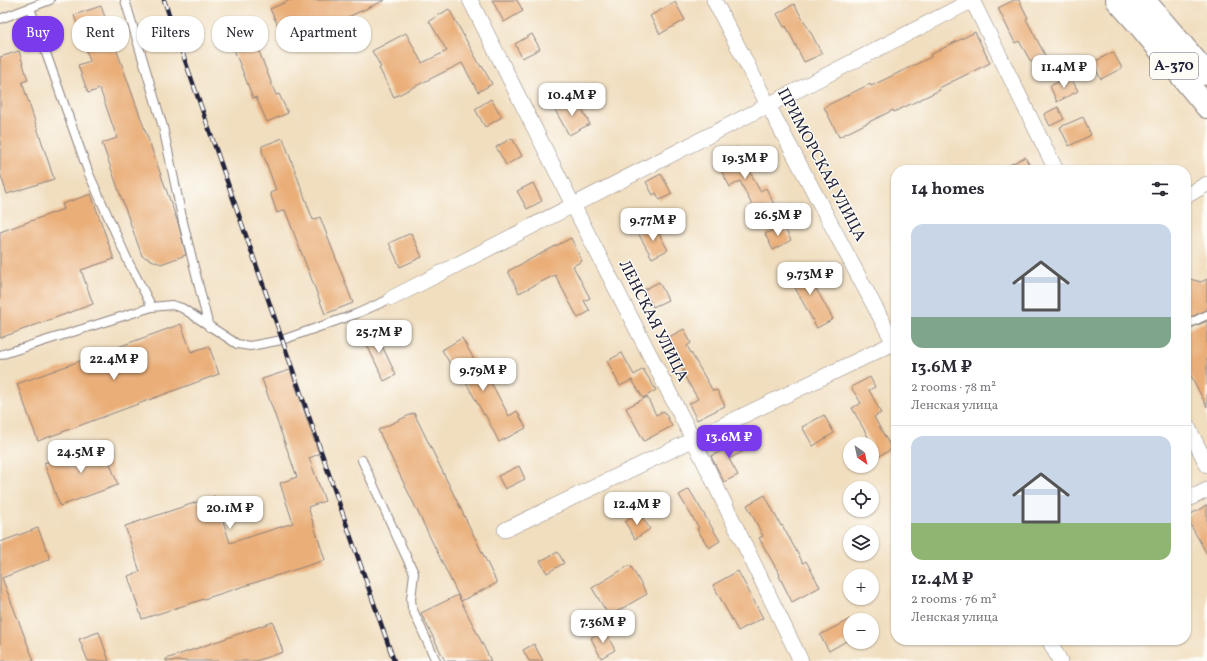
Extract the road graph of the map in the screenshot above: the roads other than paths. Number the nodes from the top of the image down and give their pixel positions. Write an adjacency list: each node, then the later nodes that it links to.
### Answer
1 (50, 0): 8 (lane)
2 (125, 0): 21 (lane)
3 (470, 0): 16 (street, ЛЕНСКАЯ УЛИЦА)
4 (714, 0): 11 (street, ПРИМОРСКАЯ УЛИЦА)
5 (972, 0): 11 (street); 13 (street)
6 (1117, 0): 12 (highway, А-370)
7 (1144, 0): 10 (highway, А-370)
8 (30, 8): 9 (lane); 18 (lane)
9 (0, 18)
10 (1207, 74)
11 (768, 105): 16 (street); 22 (street, ПРИМОРСКАЯ УЛИЦА)
12 (1207, 107)
13 (1054, 165)
14 (1207, 184): 15 (street)
15 (1191, 193)
16 (573, 205): 17 (street); 26 (street, ЛЕНСКАЯ УЛИЦА)
17 (392, 298): 21 (lane)
18 (152, 307): 21 (lane); 24 (lane)
19 (1207, 315): 20 (lane)
20 (1191, 323)
21 (209, 326)
22 (891, 336)
23 (891, 346): 26 (street)
24 (0, 355)
25 (1191, 433): 28 (street)
26 (693, 439): 31 (street); 34 (street, ЛЕНСКАЯ УЛИЦА)
27 (362, 460): 33 (lane)
28 (1207, 465)
29 (1207, 490): 30 (street)
30 (1191, 498)
31 (504, 530)
32 (1052, 645): 35 (street)
33 (436, 661)
34 (801, 661)
35 (1060, 661)

